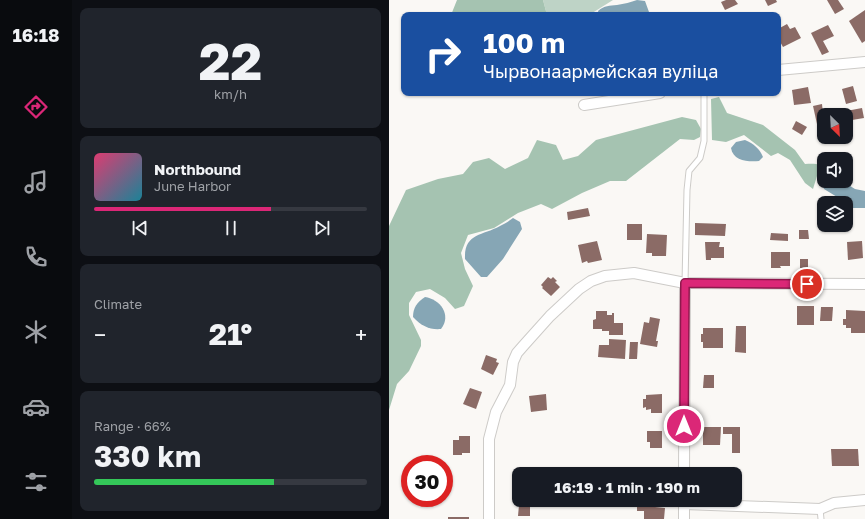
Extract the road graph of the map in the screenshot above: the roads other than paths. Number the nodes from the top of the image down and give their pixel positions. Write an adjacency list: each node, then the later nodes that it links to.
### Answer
1 (865, 62): 2 (street)
2 (781, 70)
3 (641, 96): 5 (street)
4 (704, 96): 6 (lane)
5 (584, 105)
6 (685, 283): 7 (street); 8 (street); 13 (street)
7 (865, 284)
8 (684, 467)
9 (865, 500): 12 (street)
10 (684, 507): 14 (street)
11 (741, 507): 12 (street)
12 (820, 514)
13 (489, 519)
14 (684, 519)

